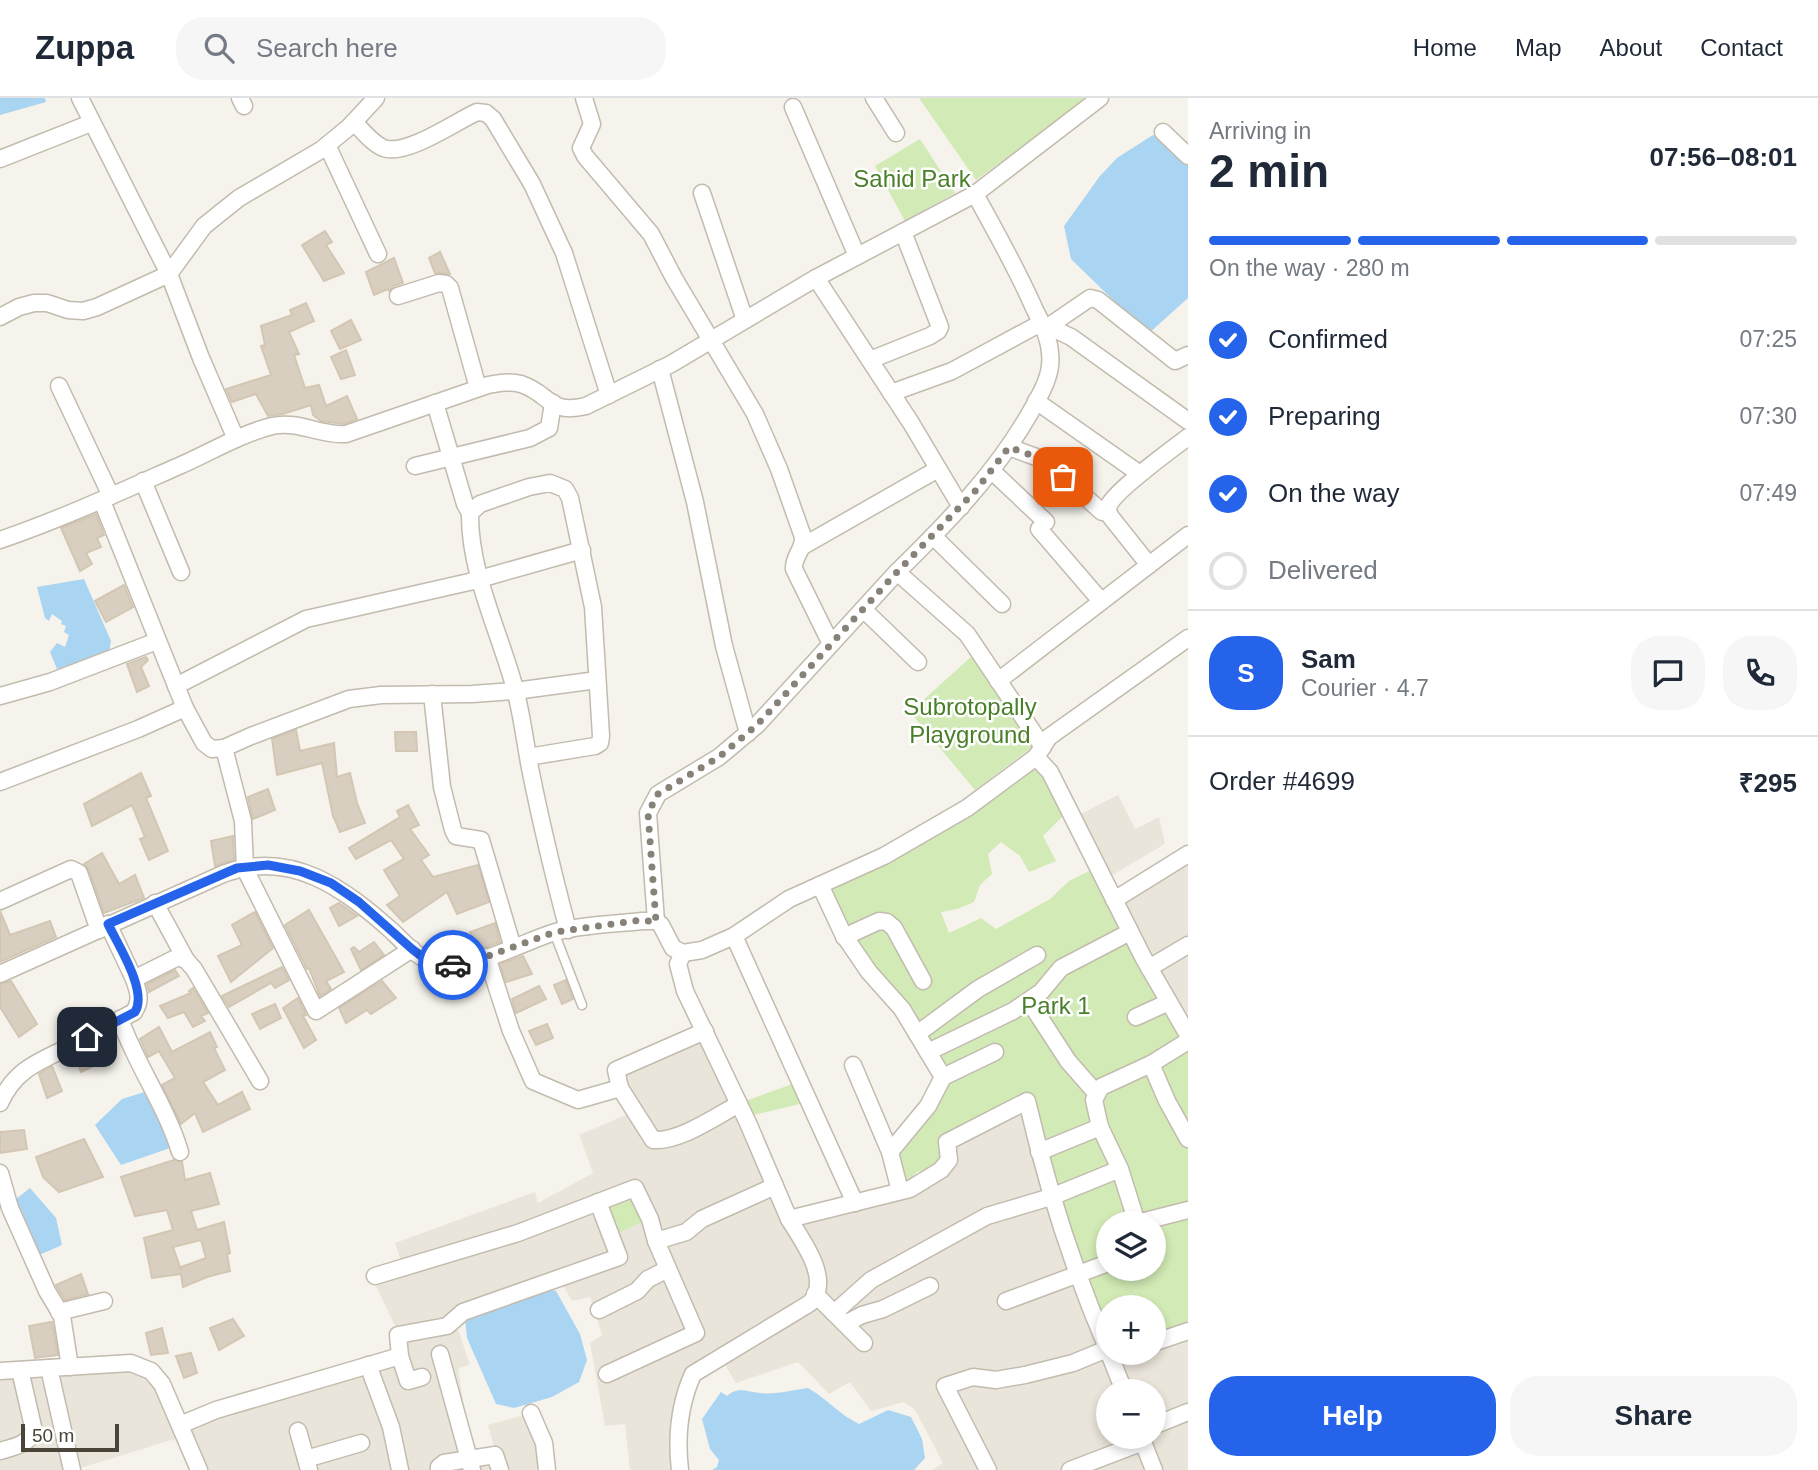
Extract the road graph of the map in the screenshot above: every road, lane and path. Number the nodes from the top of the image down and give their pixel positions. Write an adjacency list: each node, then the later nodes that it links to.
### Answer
1 (376, 98): 8 (street)
2 (584, 98): 25 (street)
3 (874, 98): 10 (street)
4 (1100, 98): 15 (street)
5 (82, 99): 7 (street)
6 (793, 107): 18 (street)
7 (92, 122): 13 (street); 19 (street)
8 (354, 122): 11 (street); 32 (street)
9 (1163, 132): 12 (street)
10 (896, 133)
11 (327, 145): 17 (street); 19 (street)
12 (1188, 156)
13 (0, 159)
14 (702, 193): 23 (street)
15 (975, 194): 16 (street); 24 (street)
16 (903, 232): 18 (street); 27 (street)
17 (378, 254)
18 (857, 256): 20 (street)
19 (169, 274): 22 (street); 38 (street)
20 (816, 278): 23 (street); 27 (street)
21 (398, 296): 30 (street)
22 (0, 317)
23 (744, 320): 25 (street)
24 (1045, 324): 26 (street); 31 (street); 33 (street); 36 (street)
25 (711, 339): 28 (street); 53 (street)
26 (1188, 355)
27 (870, 360): 31 (street)
28 (660, 369): 32 (street); 73 (street)
29 (60, 386): 46 (street)
30 (478, 388): 34 (street); 35 (street)
31 (891, 393): 42 (street)
32 (609, 395): 35 (street)
33 (1037, 401): 39 (street); 44 (street)
34 (435, 403): 38 (street); 40 (street)
35 (552, 403): 40 (street)
36 (1188, 421)
37 (1188, 437): 44 (street)
38 (236, 439): 45 (street)
39 (1009, 447): 43 (street); 48 (street)
40 (451, 457): 41 (street); 49 (street)
41 (415, 466)
42 (938, 469): 47 (street); 53 (street)
43 (992, 471): 47 (street); 59 (street)
44 (1140, 474): 55 (street)
45 (143, 481): 46 (street); 56 (street)
46 (106, 498): 52 (street); 63 (street)
47 (961, 507): 51 (street)
48 (1102, 512)
49 (470, 513): 54 (street); 58 (street)
50 (1188, 535): 55 (street)
51 (933, 536): 57 (street); 60 (street)
52 (0, 540)
53 (803, 546): 64 (street)
54 (582, 550): 58 (street); 66 (street)
55 (1149, 565): 59 (street)
56 (181, 572)
57 (897, 572): 61 (street); 67 (street)
58 (480, 578): 68 (street); 69 (street)
59 (1101, 601): 67 (street)
60 (1002, 604)
61 (863, 609): 64 (street); 65 (street)
62 (1188, 638): 75 (street)
63 (158, 641): 68 (street); 71 (street)
64 (831, 644): 73 (street)
65 (918, 662)
66 (597, 680): 69 (street); 76 (street)
67 (998, 681): 75 (street)
68 (176, 686): 72 (street)
69 (515, 691): 70 (street); 76 (street)
70 (432, 694): 74 (street); 91 (street)
71 (0, 696)
72 (185, 708): 74 (street); 77 (street)
73 (748, 733): 84 (street)
74 (224, 748): 79 (street)
75 (1040, 752): 80 (street); 81 (street)
76 (528, 757): 86 (street)
77 (0, 782)
78 (1188, 854): 81 (street)
79 (244, 869): 83 (street); 92 (street); 92 (street)
80 (820, 886): 88 (street); 89 (street)
81 (1114, 900): 87 (street)
82 (0, 901): 85 (street)
83 (155, 903): 85 (street); 96 (street)
84 (656, 922): 86 (street); 93 (street)
85 (103, 927): 98 (street); 99 (street)
86 (561, 931): 91 (street); 103 (lane)
87 (1130, 932): 97 (street); 101 (street)
88 (734, 936): 93 (street); 131 (street)
89 (845, 937): 100 (street); 107 (street)
90 (1188, 945): 97 (street)
91 (513, 948): 95 (street)
92 (412, 949): 95 (street)
93 (683, 953): 106 (street)
94 (1037, 955): 107 (street)
95 (487, 957): 116 (street)
96 (186, 960): 99 (street); 115 (street)
97 (1149, 968): 102 (street)
98 (0, 974)
99 (134, 979): 105 (street)
100 (923, 981)
101 (1029, 1000): 110 (street); 117 (street)
102 (1169, 1002): 104 (street); 108 (street)
103 (583, 1005)
104 (1136, 1017)
105 (120, 1019): 118 (street); 122 (street)
106 (705, 1031): 116 (street); 119 (street)
107 (917, 1034): 110 (street)
108 (1188, 1035)
109 (1188, 1041): 112 (street)
110 (928, 1052): 114 (street)
111 (995, 1052): 114 (street)
112 (1150, 1064): 117 (street); 121 (street)
113 (853, 1065): 123 (street)
114 (943, 1077): 123 (street)
115 (260, 1081)
116 (621, 1088): 119 (street)
117 (1096, 1093): 120 (street)
118 (0, 1103)
119 (739, 1104): 127 (street)
120 (1100, 1127): 124 (street); 125 (street)
121 (1188, 1139)
122 (180, 1152)
123 (890, 1152): 128 (street)
124 (1039, 1152): 128 (street); 129 (street)
125 (1120, 1169): 129 (street); 133 (street)
126 (0, 1173): 146 (street)
127 (775, 1186): 135 (street); 136 (street)
128 (900, 1192): 131 (street)
129 (1051, 1197): 139 (street); 148 (street)
130 (598, 1202): 136 (street); 140 (street); 153 (street)
131 (855, 1202): 135 (street)
132 (1188, 1210): 134 (street)
133 (1133, 1211)
134 (1166, 1216)
135 (789, 1219): 142 (street)
136 (656, 1241): 138 (street)
137 (1096, 1267): 139 (street)
138 (668, 1269): 145 (street); 160 (street)
139 (1077, 1274): 144 (street); 147 (street)
140 (375, 1276)
141 (930, 1286): 148 (street)
142 (815, 1294): 148 (street); 179 (street)
143 (104, 1301): 146 (street)
144 (1006, 1301)
145 (599, 1310)
146 (59, 1312): 156 (street)
147 (1096, 1316)
148 (839, 1318): 151 (street)
149 (1188, 1331): 150 (street)
150 (1166, 1339)
151 (864, 1343)
152 (440, 1354): 172 (street)
153 (400, 1356): 155 (street); 161 (street)
154 (1096, 1357): 180 (street)
155 (368, 1365): 165 (street); 175 (street)
156 (70, 1367): 157 (street); 165 (street)
157 (49, 1368): 158 (street); 173 (street)
158 (20, 1370): 159 (street); 170 (street)
159 (0, 1371)
160 (607, 1374)
161 (422, 1377)
162 (1188, 1412): 164 (street)
163 (531, 1413): 178 (street)
164 (1166, 1421)
165 (180, 1425): 174 (street)
166 (298, 1431): 171 (street)
167 (361, 1443): 171 (street)
168 (1119, 1449): 181 (street)
169 (1146, 1449): 182 (street)
170 (0, 1451)
171 (308, 1465)
172 (471, 1465): 176 (street); 177 (street)
173 (72, 1469)
174 (199, 1470)
175 (400, 1470)
176 (439, 1470)
177 (500, 1470)
178 (547, 1470)
179 (680, 1470)
180 (988, 1470)
181 (1070, 1470)
182 (1154, 1470)

